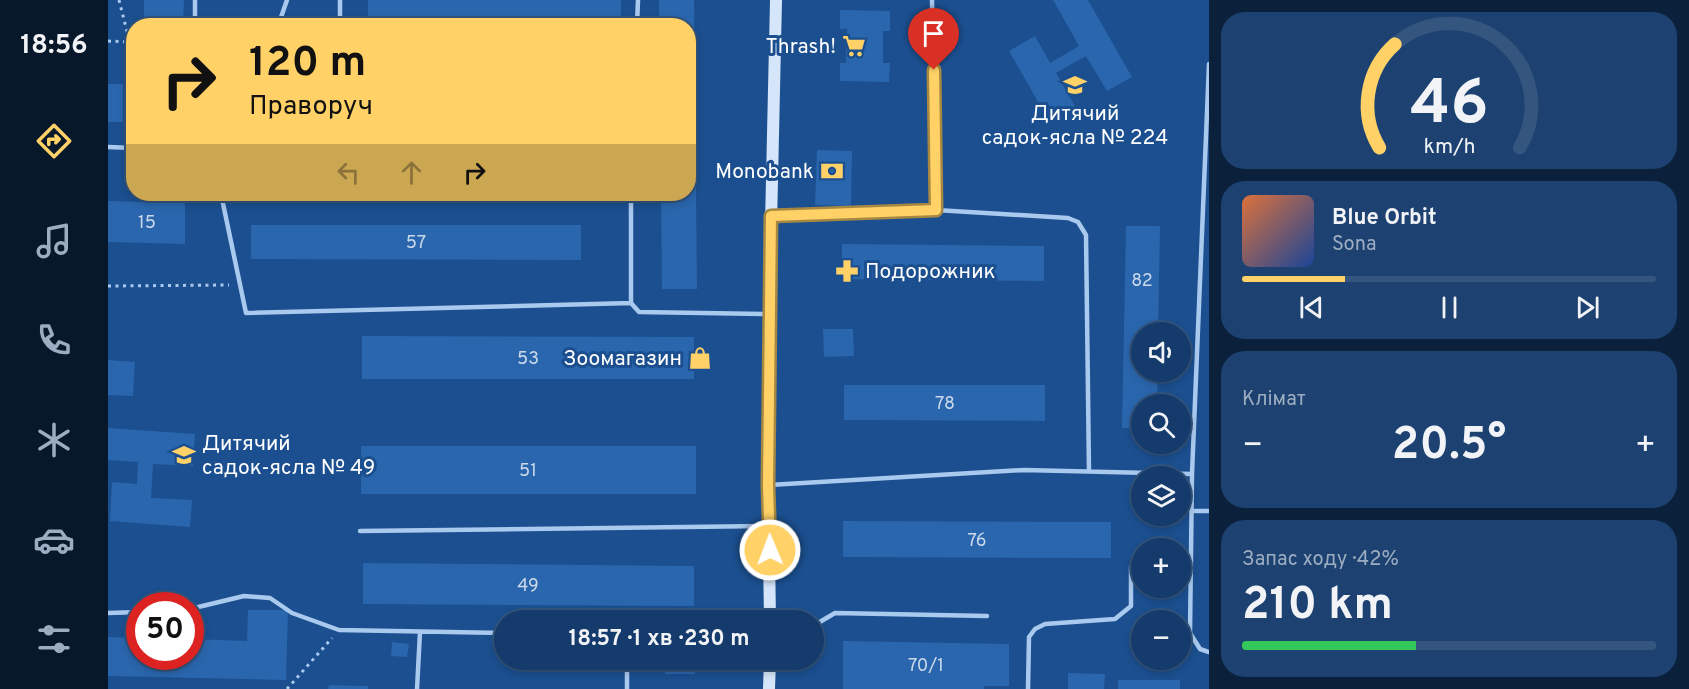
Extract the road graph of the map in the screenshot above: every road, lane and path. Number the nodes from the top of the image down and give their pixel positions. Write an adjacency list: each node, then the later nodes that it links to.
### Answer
1 (118, 0): 12 (path)
2 (195, 0): 8 (lane)
3 (287, 0): 9 (lane)
4 (340, 0): 10 (lane)
5 (638, 0): 11 (lane)
6 (776, 0): 21 (main road)
7 (932, 0): 20 (lane)
8 (195, 18)
9 (281, 18)
10 (340, 18)
11 (637, 18)
12 (126, 31)
13 (108, 41): 14 (path)
14 (126, 42)
15 (1209, 64): 27 (lane)
16 (108, 147): 17 (lane)
17 (126, 148)
18 (222, 201): 22 (lane)
19 (631, 201): 24 (lane)
20 (936, 210): 21 (lane); 26 (lane)
21 (771, 216): 25 (main road)
22 (241, 285): 23 (path); 24 (lane)
23 (108, 286)
24 (631, 303): 25 (lane)
25 (769, 314): 28 (main road)
26 (1089, 471): 27 (lane); 28 (lane)
27 (1192, 474): 29 (lane)
28 (768, 485): 31 (main road)
29 (1192, 511): 30 (lane); 43 (lane)
30 (1209, 511)
31 (770, 526): 32 (lane); 35 (main road)
32 (360, 531)
33 (1131, 598): 50 (lane)
34 (204, 606): 40 (lane)
35 (770, 610)
36 (126, 612): 37 (lane)
37 (108, 613)
38 (987, 616): 39 (lane)
39 (824, 620)
40 (339, 630): 41 (lane); 46 (path)
41 (420, 632): 42 (lane); 47 (lane)
42 (494, 633)
43 (1209, 652)
44 (627, 670): 48 (lane)
45 (770, 670): 49 (main road)
46 (288, 689)
47 (417, 689)
48 (627, 689)
49 (770, 689)
50 (1028, 689)

